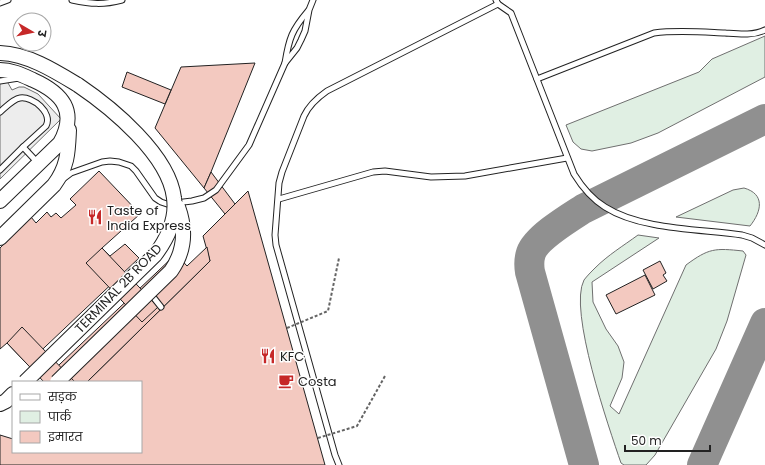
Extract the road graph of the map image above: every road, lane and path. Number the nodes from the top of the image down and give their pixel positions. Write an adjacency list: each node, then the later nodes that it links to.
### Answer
1 (8, 0): 6 (lane)
2 (72, 0): 3 (lane)
3 (122, 0)
4 (313, 0): 7 (lane)
5 (497, 2): 13 (lane); 23 (lane)
6 (0, 3)
7 (309, 10): 10 (lane); 10 (lane)
8 (765, 30): 13 (lane)
9 (0, 53): 22 (main road, TERMINAL 2B ROAD, bridge)
10 (285, 63): 21 (lane)
11 (0, 70): 12 (main road)
12 (25, 76): 14 (lane); 16 (main road)
13 (537, 79): 18 (lane)
14 (0, 81)
15 (0, 112): 17 (lane)
16 (67, 113): 19 (main road); 21 (main road)
17 (23, 147): 19 (lane); 20 (lane)
18 (567, 158): 23 (lane); 26 (lane)
19 (38, 164): 24 (main road)
20 (0, 170)
21 (54, 185): 25 (main road)
22 (173, 190): 28 (main road, bridge); 32 (main road, TERMINAL 2B ROAD, bridge)
23 (279, 198): 38 (lane)
24 (0, 201)
25 (0, 238)
26 (765, 245)
27 (339, 258): 30 (path, bridge)
28 (149, 292): 29 (lane); 33 (main road, bridge)
29 (161, 307)
30 (287, 328)
31 (385, 376): 37 (path, bridge)
32 (26, 381)
33 (58, 381)
34 (12, 395): 35 (main road)
35 (0, 405): 36 (main road)
36 (12, 407)
37 (318, 438)
38 (339, 465)

